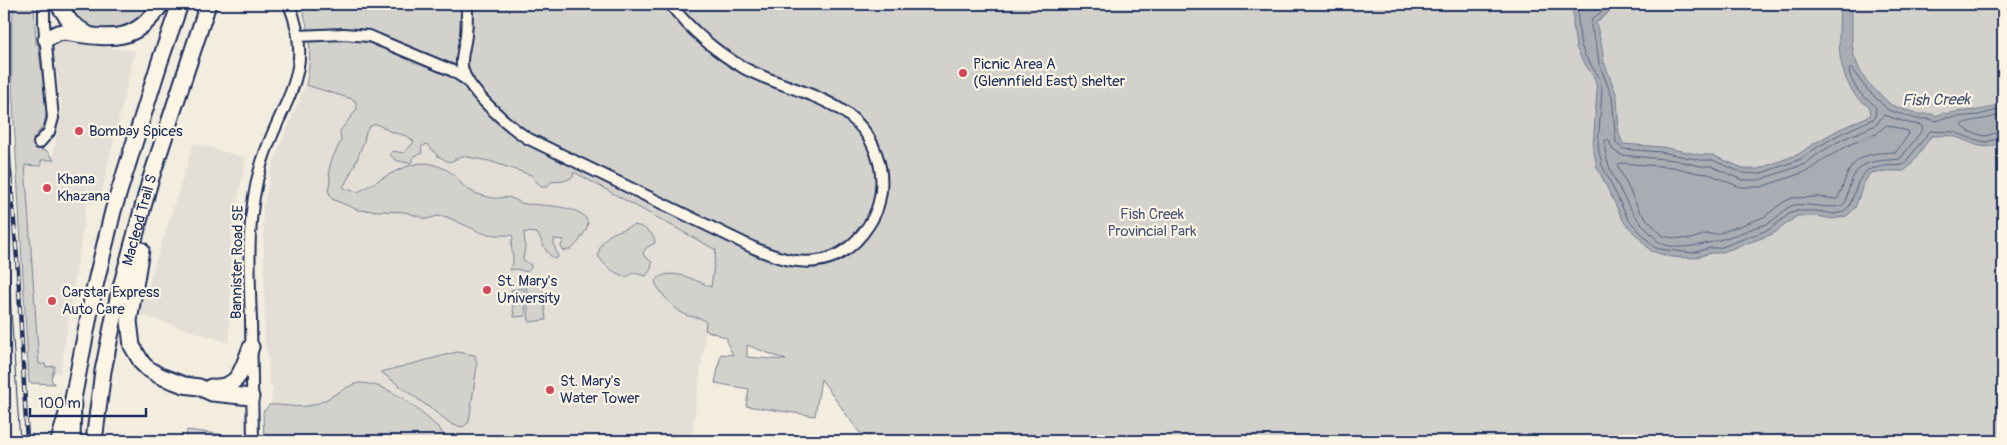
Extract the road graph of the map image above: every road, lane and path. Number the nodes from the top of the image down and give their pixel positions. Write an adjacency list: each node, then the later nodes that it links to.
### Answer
1 (44, 4): 11 (street)
2 (58, 4): 10 (highway)
3 (161, 4): 10 (highway)
4 (180, 4): 20 (highway, Macleod Trail S)
5 (208, 4): 16 (highway, Macleod Trail S)
6 (289, 4): 9 (street, Bannister Road SE)
7 (467, 4): 12 (street)
8 (670, 4): 14 (street)
9 (298, 36): 13 (street); 17 (street, Bannister Road SE)
10 (93, 37): 11 (highway)
11 (46, 39): 15 (street)
12 (465, 47): 13 (street); 14 (street)
13 (433, 63): 14 (street)
14 (468, 80)
15 (39, 143)
16 (139, 224): 18 (highway); 23 (highway, Macleod Trail S)
17 (251, 347): 18 (highway); 19 (street, Bannister Road SE)
18 (199, 386): 19 (highway)
19 (251, 397): 24 (street, Bannister Road SE)
20 (73, 399): 21 (highway); 22 (highway, Macleod Trail S)
21 (59, 441)
22 (72, 441)
23 (94, 441)
24 (253, 441)

